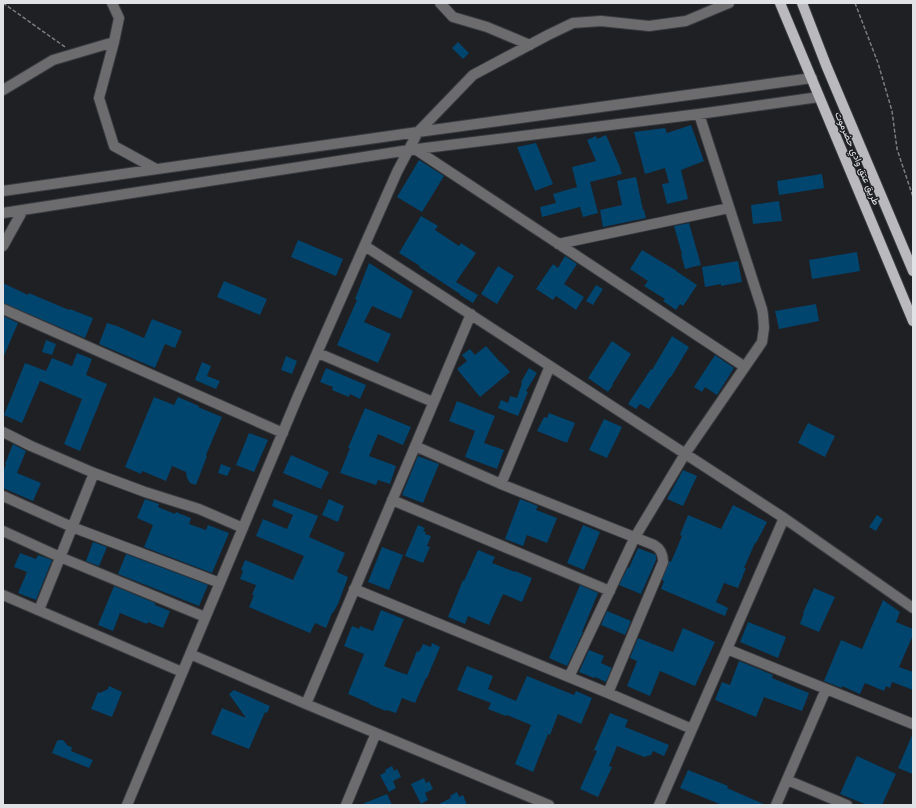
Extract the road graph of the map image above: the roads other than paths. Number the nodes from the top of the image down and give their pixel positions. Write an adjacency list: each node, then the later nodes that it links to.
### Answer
1 (112, 3): 6 (street)
2 (440, 3): 7 (street)
3 (729, 3): 7 (street)
4 (802, 3): 22 (main road, طريق عتق وادي حضرموت)
5 (782, 4): 8 (main road, طريق عتق وادي حضرموت)
6 (114, 42): 9 (street); 14 (street)
7 (530, 44): 12 (street)
8 (812, 78): 10 (main road, طريق عتق وادي حضرموت); 12 (street)
9 (3, 90)
10 (819, 97): 11 (street); 25 (main road, طريق عتق وادي حضرموت)
11 (699, 114): 13 (street); 16 (street)
12 (418, 132): 13 (street); 14 (street)
13 (412, 150): 17 (street); 19 (street); 21 (street)
14 (156, 169): 15 (street)
15 (3, 191)
16 (729, 208): 19 (street); 28 (street)
17 (23, 210): 18 (street); 20 (street)
18 (3, 213)
19 (558, 244): 28 (street)
20 (3, 246)
21 (365, 246): 24 (street); 26 (street)
22 (912, 268)
23 (3, 310): 31 (street)
24 (470, 314): 27 (street); 29 (street)
25 (913, 321)
26 (318, 353): 29 (street); 31 (street)
27 (550, 366): 33 (street); 35 (street)
28 (745, 367): 33 (street)
29 (433, 402): 32 (street)
30 (3, 432): 34 (street)
31 (283, 433): 40 (street)
32 (415, 446): 35 (street); 37 (street)
33 (685, 454): 38 (street); 42 (street)
34 (94, 473): 39 (street); 40 (street)
35 (501, 484): 42 (street)
36 (3, 496): 39 (street)
37 (392, 500): 45 (street); 46 (street)
38 (784, 518): 48 (street); 51 (street)
39 (72, 527): 43 (street); 44 (street)
40 (243, 528): 44 (street)
41 (3, 532): 43 (street)
42 (635, 537): 46 (street); 56 (street)
43 (60, 557): 49 (street); 50 (street)
44 (220, 583): 50 (street)
45 (354, 589): 54 (street); 57 (street)
46 (610, 591): 54 (street)
47 (3, 595): 49 (street)
48 (913, 608)
49 (39, 610): 53 (street)
50 (205, 618): 52 (street)
51 (727, 650): 55 (street); 59 (street)
52 (190, 654): 53 (street); 57 (street)
53 (182, 672): 62 (street)
54 (569, 678): 56 (street)
55 (826, 689): 58 (street); 61 (street)
56 (608, 692): 59 (street)
57 (306, 704): 60 (street)
58 (913, 724)
59 (692, 729): 65 (street)
60 (376, 733): 63 (street); 64 (street)
61 (786, 780): 66 (street); 67 (street)
62 (127, 805)
63 (346, 805)
64 (549, 805)
65 (659, 805)
66 (776, 805)
67 (847, 805)

